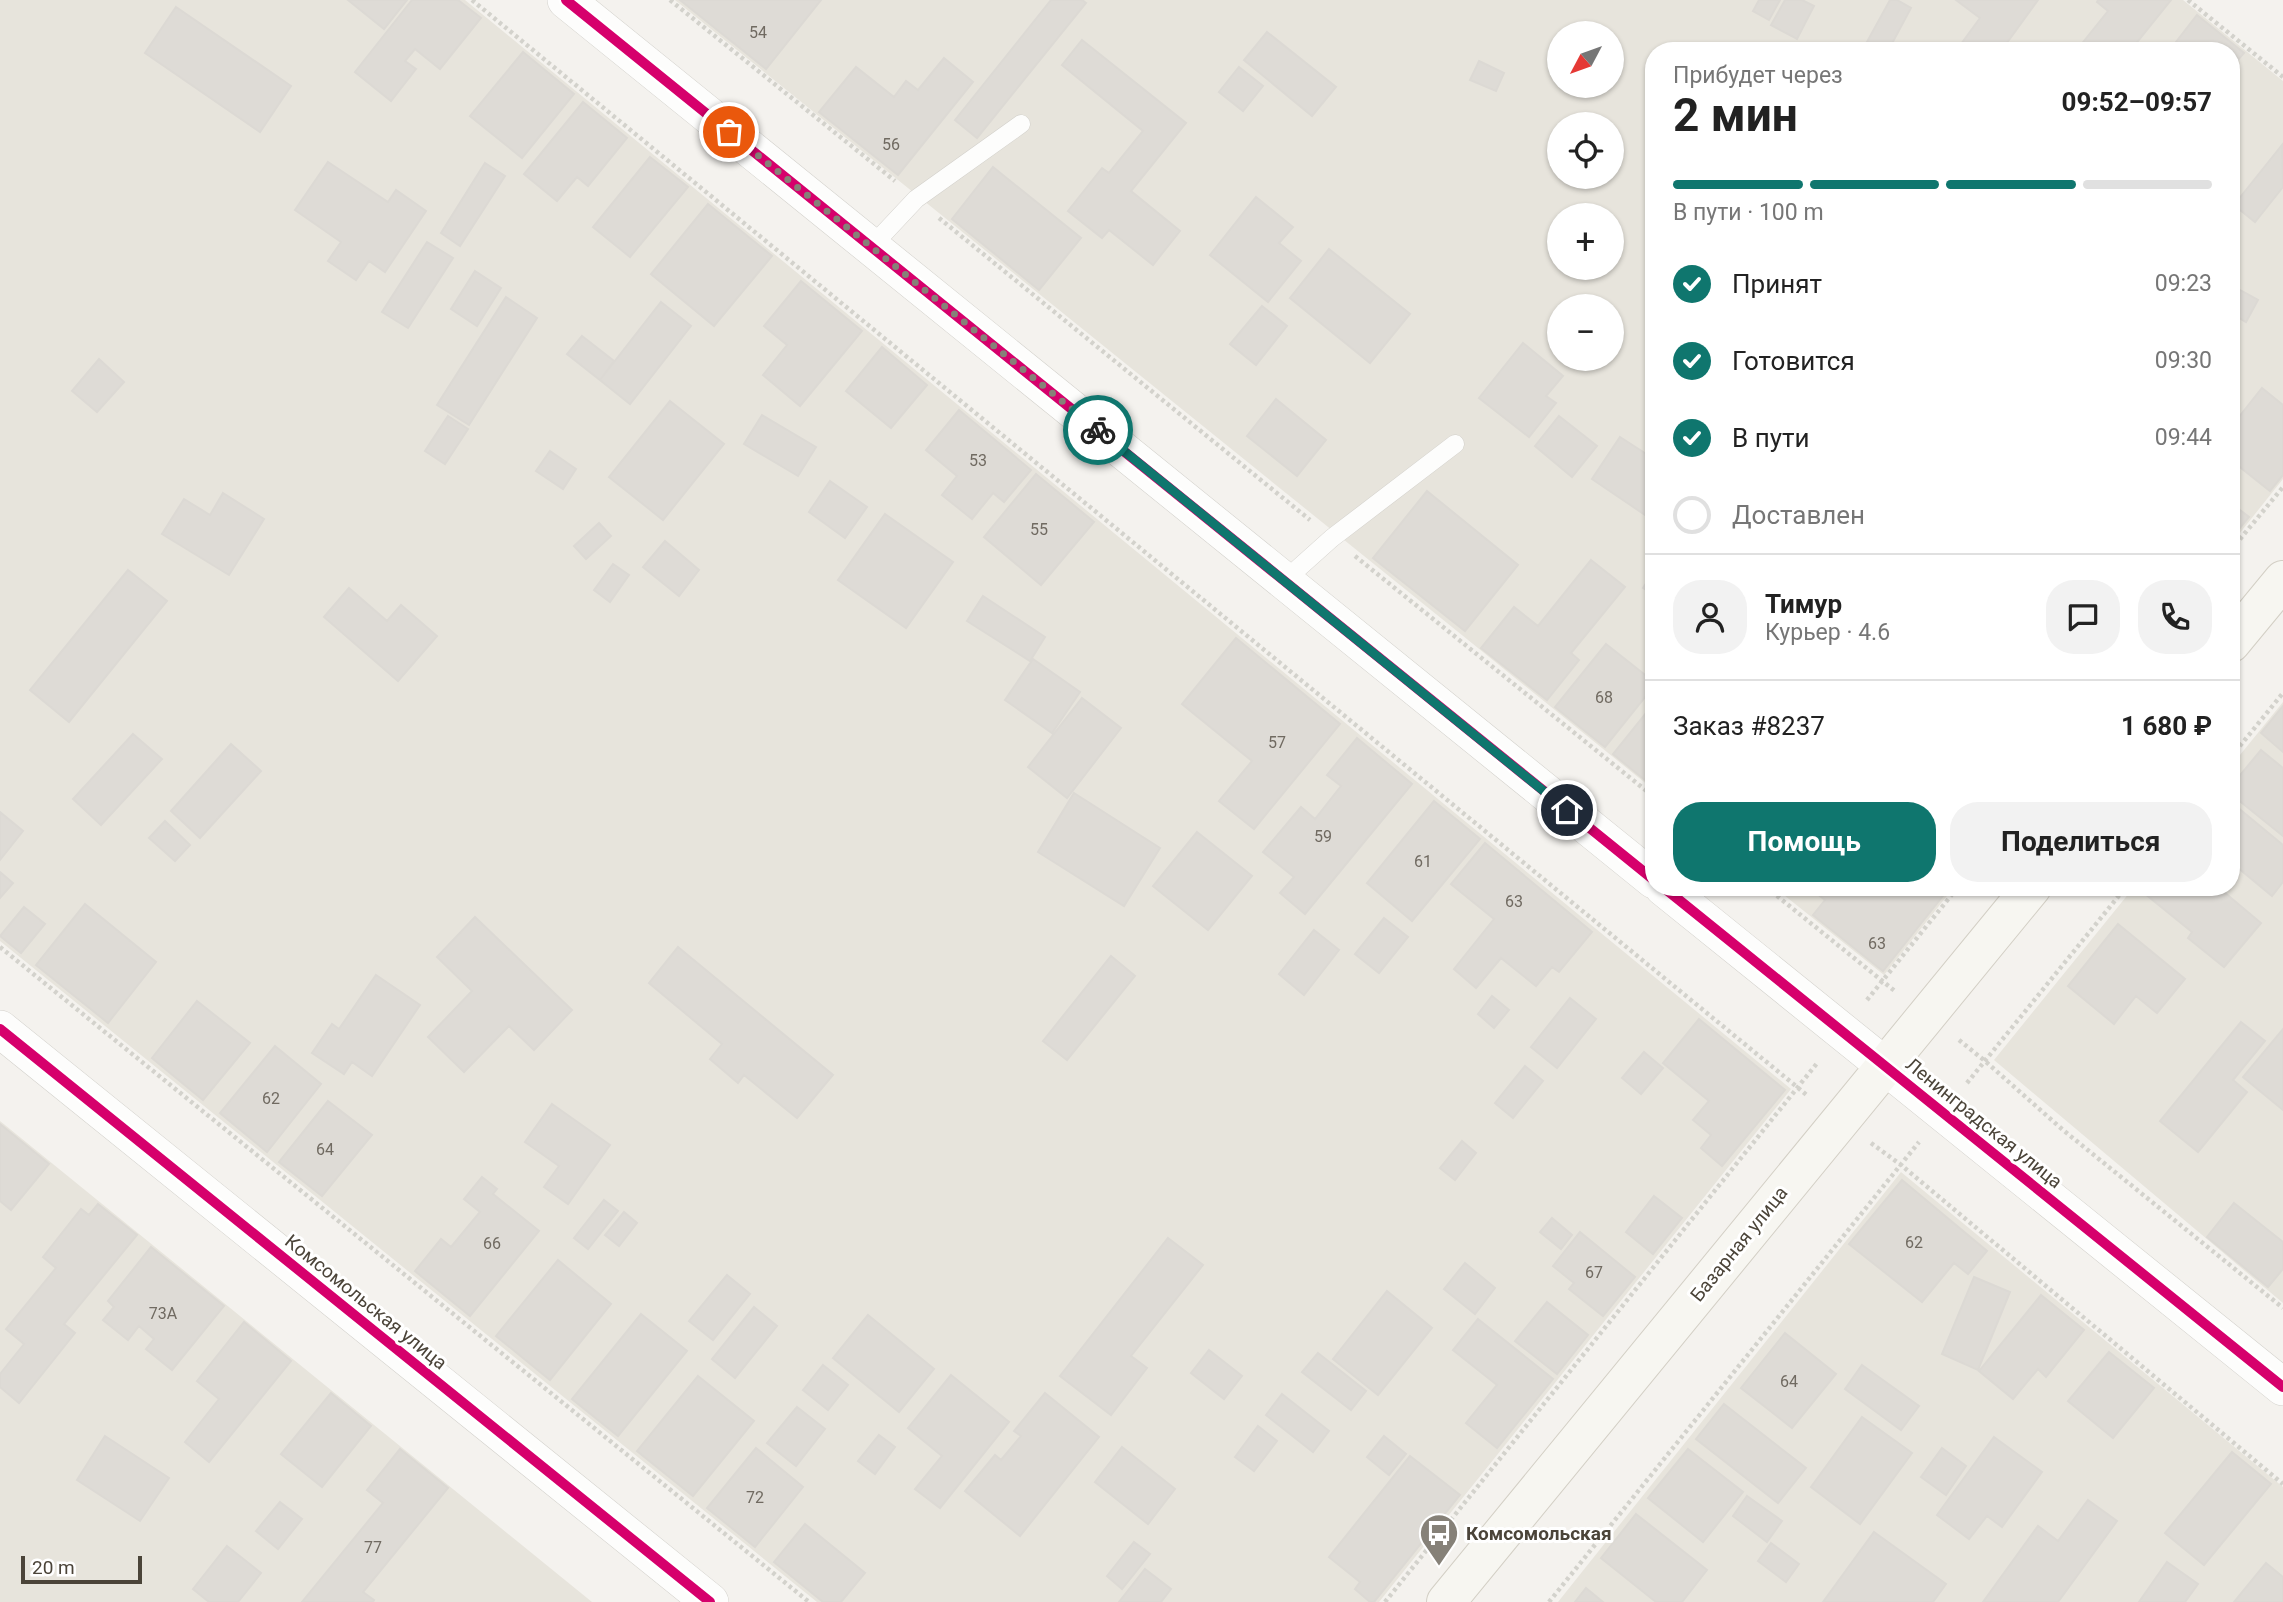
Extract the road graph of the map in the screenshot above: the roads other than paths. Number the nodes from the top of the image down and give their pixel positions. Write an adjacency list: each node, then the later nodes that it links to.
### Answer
1 (566, 0): 3 (street)
2 (1021, 124): 3 (lane)
3 (871, 247): 6 (street)
4 (1455, 444): 6 (lane)
5 (2283, 580): 7 (main road)
6 (1284, 581): 8 (street)
7 (2240, 632)
8 (1645, 873)
9 (1673, 896): 12 (street, Ленинградская улица)
10 (2025, 896): 12 (main road, Базарная улица)
11 (0, 1029): 14 (street, Комсомольская улица)
12 (1887, 1067): 13 (street, Ленинградская улица); 15 (main road, Базарная улица)
13 (2283, 1387)
14 (710, 1602)
15 (1447, 1602)

